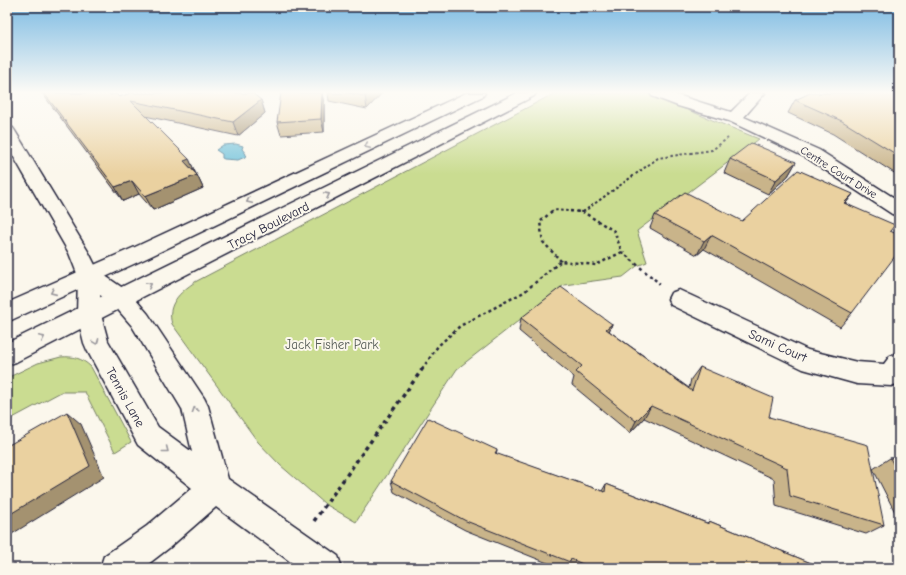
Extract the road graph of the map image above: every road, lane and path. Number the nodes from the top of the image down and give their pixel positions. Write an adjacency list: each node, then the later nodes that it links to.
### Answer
1 (421, 120): 10 (street, one-way to 10)
2 (476, 120): 11 (street, Tracy Boulevard, one-way to 2)
3 (737, 120): 4 (street, Centre Court Drive)
4 (741, 121): 6 (street, Centre Court Drive); 7 (path)
5 (7, 131): 10 (street, Tennis Lane)
6 (899, 210)
7 (583, 212): 8 (path); 9 (path)
8 (622, 252): 9 (path); 12 (path)
9 (561, 261): 18 (path)
10 (89, 276): 11 (street); 13 (street, one-way to 13); 14 (street, Tennis Lane)
11 (122, 299): 14 (street, Tracy Boulevard); 17 (street, one-way to 11)
12 (679, 299): 16 (street, Sami Court)
13 (7, 313)
14 (89, 315): 15 (street, Tracy Boulevard, one-way to 14); 17 (street, Tennis Lane, one-way to 17)
15 (7, 355)
16 (899, 363)
17 (215, 488): 19 (street); 20 (street, Tennis Lane)
18 (325, 504)
19 (116, 568)
20 (326, 568)

